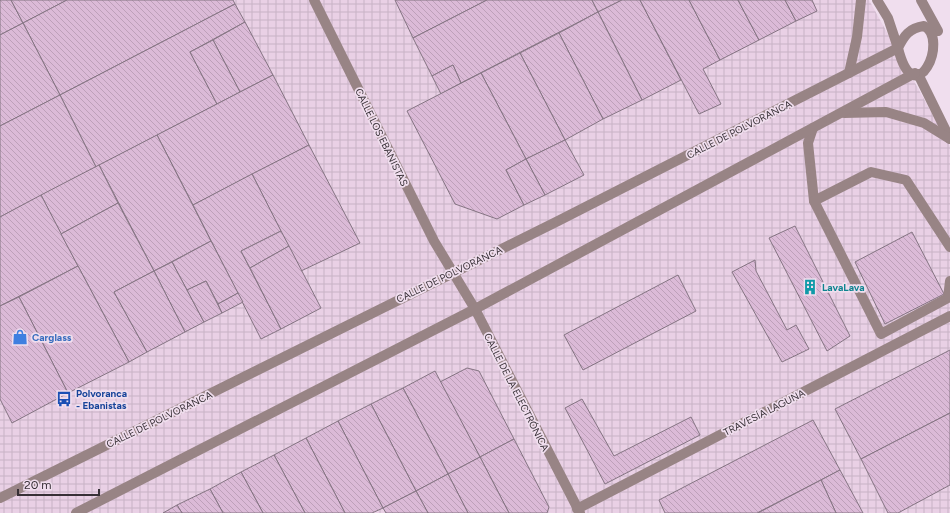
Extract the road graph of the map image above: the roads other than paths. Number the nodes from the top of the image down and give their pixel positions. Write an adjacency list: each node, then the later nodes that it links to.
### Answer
1 (314, 0): 14 (street, CALLE LOS EBANISTAS)
2 (860, 0): 7 (street)
3 (877, 0): 5 (street)
4 (921, 0): 5 (street)
5 (898, 48): 7 (street, CALLE DE POLVORANCA); 8 (street)
6 (939, 69): 8 (street)
7 (849, 73): 14 (street, CALLE DE POLVORANCA)
8 (916, 74): 9 (street); 11 (street)
9 (840, 114): 10 (street); 11 (street)
10 (813, 128): 12 (street); 16 (street)
11 (950, 139)
12 (814, 201): 13 (street); 15 (street)
13 (950, 248)
14 (454, 272): 16 (street, CALLE DE LA ELECTRÓNICA); 18 (street, CALLE DE POLVORANCA)
15 (950, 281)
16 (474, 309): 19 (street); 20 (street, CALLE DE LA ELECTRÓNICA)
17 (950, 316): 20 (street, TRAVESÍA LAGUNA)
18 (0, 498)
19 (88, 510): 21 (street)
20 (579, 511)
21 (76, 513)

